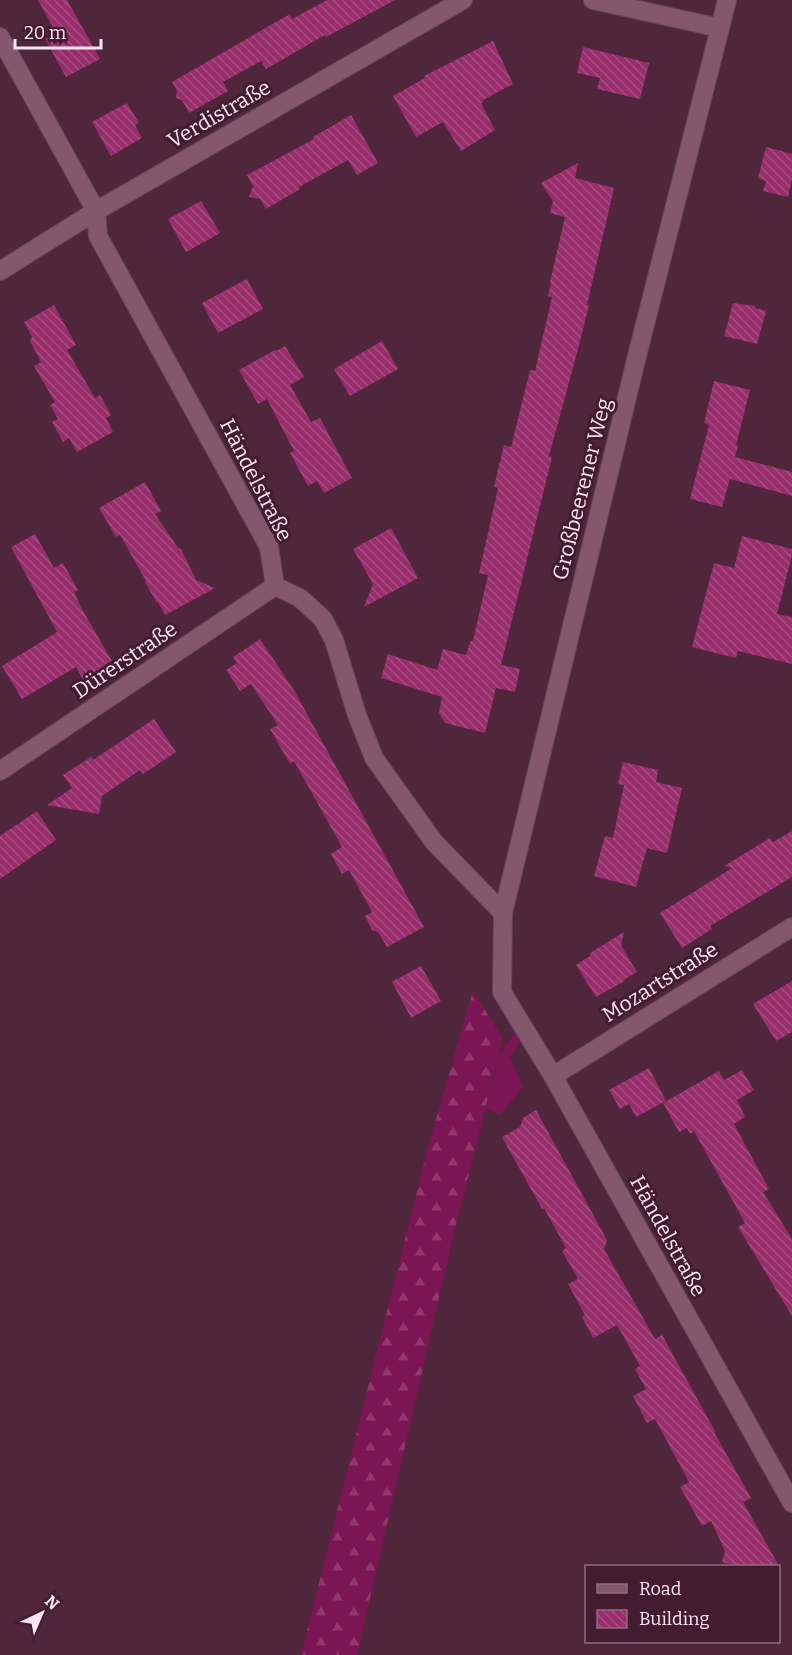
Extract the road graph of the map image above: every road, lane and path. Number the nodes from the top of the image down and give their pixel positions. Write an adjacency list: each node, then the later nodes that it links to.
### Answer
1 (463, 0): 6 (street, Verdistraße)
2 (593, 0): 4 (street)
3 (727, 0): 4 (street, Großbeerener Weg)
4 (720, 28): 10 (street, Großbeerener Weg)
5 (0, 37): 6 (street, Händelstraße)
6 (96, 211): 7 (street, Verdistraße); 8 (street, Händelstraße)
7 (0, 271)
8 (275, 586): 9 (street, Dürerstraße); 10 (street)
9 (0, 771)
10 (503, 913): 12 (street, Großbeerener Weg)
11 (792, 927): 13 (street, Mozartstraße)
12 (502, 992): 13 (street, Händelstraße)
13 (553, 1076): 14 (street, Händelstraße)
14 (792, 1503)

